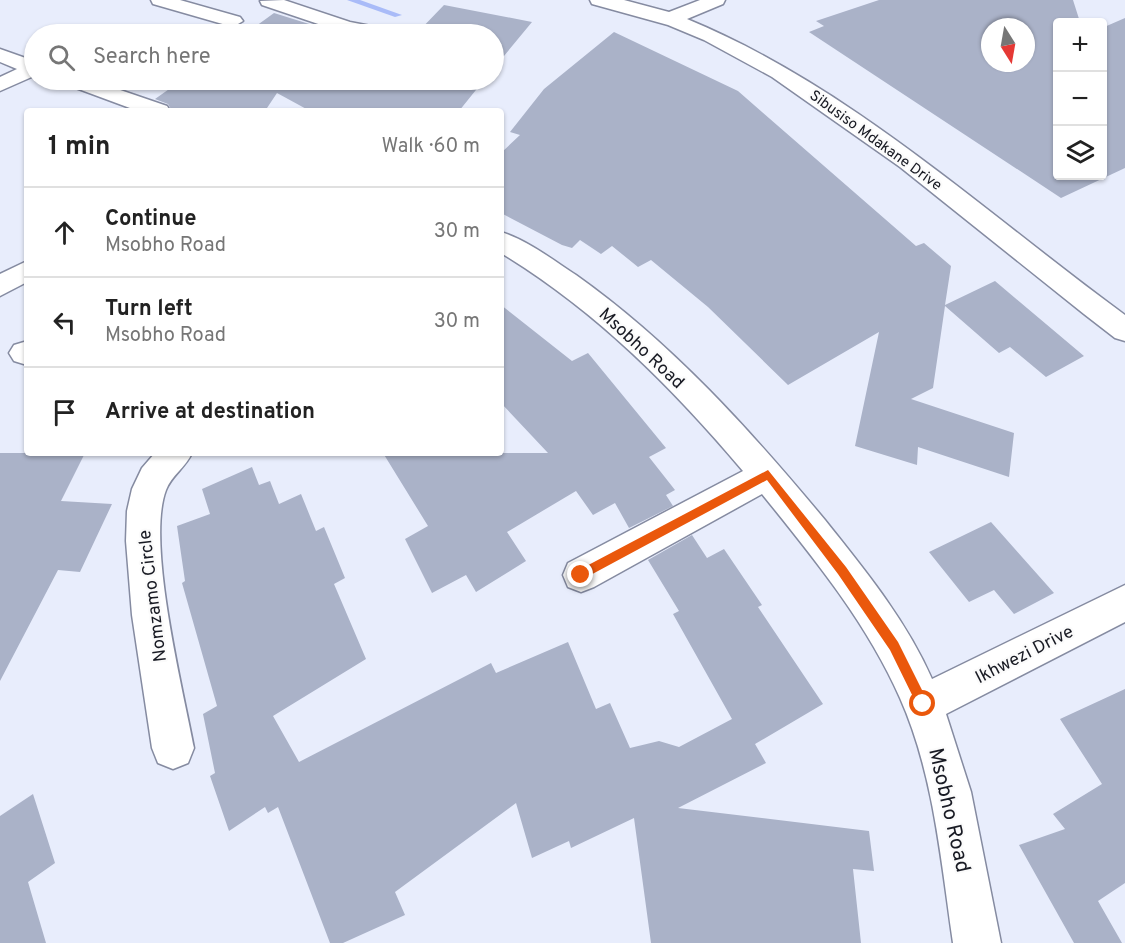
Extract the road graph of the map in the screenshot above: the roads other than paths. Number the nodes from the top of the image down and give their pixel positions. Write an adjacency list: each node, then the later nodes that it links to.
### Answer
1 (160, 0): 6 (street)
2 (269, 0): 6 (street); 8 (street)
3 (599, 0): 5 (street, Sibusiso Mdakane Drive)
4 (716, 0): 5 (street)
5 (672, 18): 20 (street, Sibusiso Mdakane Drive)
6 (233, 21): 7 (street)
7 (228, 24)
8 (337, 24)
9 (0, 55): 10 (street)
10 (24, 64)
11 (24, 73): 12 (street)
12 (0, 85)
13 (104, 90): 15 (street)
14 (124, 90): 15 (street)
15 (117, 94): 16 (street)
16 (152, 108)
17 (504, 243): 22 (street, Msobho Road)
18 (24, 272): 19 (street)
19 (0, 286)
20 (1125, 330)
21 (173, 456): 26 (street, Nomzamo Circle)
22 (768, 474): 23 (street); 25 (street, Msobho Road)
23 (581, 575)
24 (1125, 603): 25 (street, Ikhwezi Drive)
25 (923, 704): 27 (street, Msobho Road)
26 (173, 748)
27 (977, 943)

